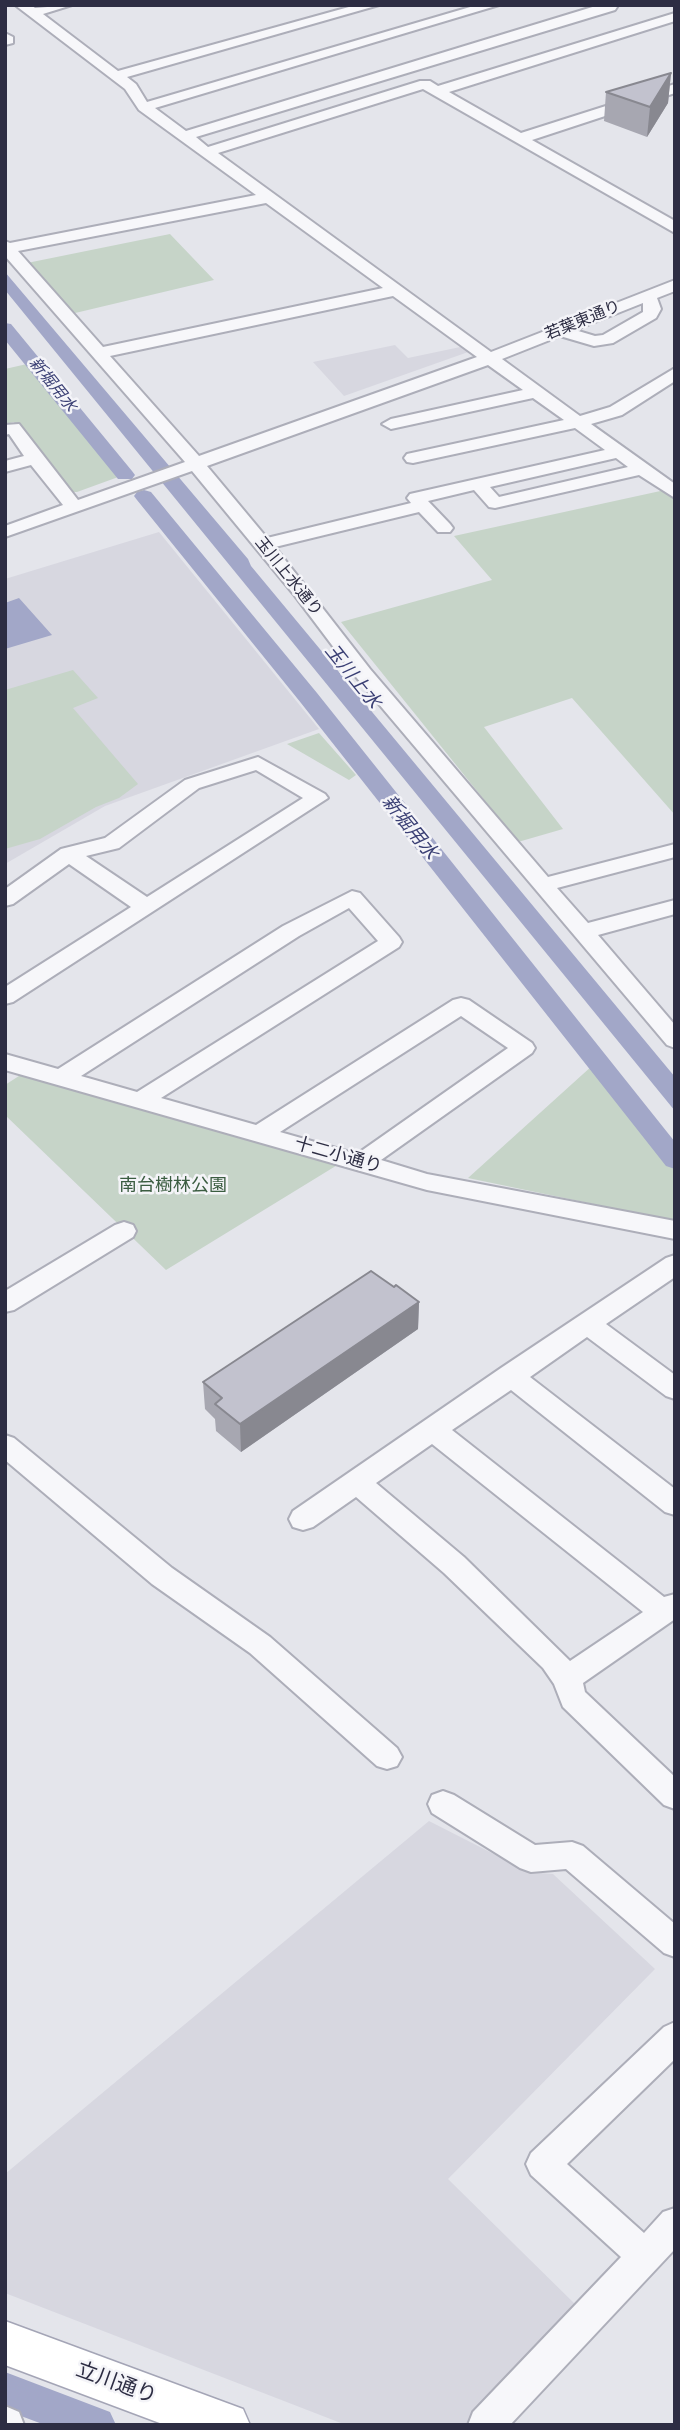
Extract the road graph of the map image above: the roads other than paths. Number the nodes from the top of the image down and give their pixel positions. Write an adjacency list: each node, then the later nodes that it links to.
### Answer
1 (65, 5): 5 (street)
2 (372, 5): 10 (street)
3 (492, 5): 7 (street)
4 (606, 5): 8 (street)
5 (27, 9): 10 (street)
6 (675, 17): 13 (street)
7 (430, 24): 8 (street); 9 (street)
8 (477, 48): 12 (street)
9 (292, 64): 12 (street); 14 (street)
10 (114, 76): 14 (street)
11 (675, 88): 16 (street)
12 (338, 90): 15 (street)
13 (436, 91): 16 (street); 17 (street)
14 (144, 107): 15 (street)
15 (184, 136): 17 (street)
16 (522, 138): 19 (street)
17 (206, 152): 18 (street)
18 (271, 197): 20 (street); 22 (street)
19 (675, 228)
20 (6, 247): 25 (street, 玉川上水通り)
21 (675, 285): 23 (street, 若葉東通り)
22 (397, 290): 25 (street); 26 (street)
23 (648, 295): 24 (street, 若葉東通り); 24 (street)
24 (561, 331): 26 (street, 若葉東通り)
25 (100, 353): 36 (street, 玉川上水通り)
26 (491, 358): 28 (street); 36 (street, 若葉東通り)
27 (675, 373): 29 (street)
28 (537, 392): 29 (street); 30 (street)
29 (579, 422): 32 (street); 34 (street)
30 (391, 424)
31 (5, 430): 33 (street)
32 (620, 452): 37 (street); 38 (street)
33 (35, 458): 35 (street); 41 (street)
34 (413, 458)
35 (5, 467)
36 (187, 467): 41 (street, 若葉東通り); 44 (street, 玉川上水通り)
37 (643, 469): 38 (street); 39 (street)
38 (478, 484): 40 (street)
39 (675, 493)
40 (423, 506): 42 (street); 44 (street)
41 (74, 508): 43 (street, 若葉東通り)
42 (444, 528)
43 (5, 532)
44 (262, 545): 47 (street, 玉川上水通り)
45 (675, 850): 47 (street)
46 (69, 854): 48 (street); 49 (street); 49 (street)
47 (542, 885): 51 (street, 玉川上水通り)
48 (5, 899)
49 (146, 906): 52 (street)
50 (675, 907): 51 (street)
51 (582, 932): 53 (street, 玉川上水通り)
52 (5, 997)
53 (675, 1040)
54 (9, 1067): 55 (street, 十二小通り)
55 (61, 1078): 56 (street, 十二小通り); 56 (street)
56 (141, 1100): 57 (street, 十二小通り)
57 (260, 1133): 58 (street, 十二小通り); 58 (street)
58 (359, 1163): 59 (street, 十二小通り)
59 (675, 1230)
60 (124, 1231): 62 (street)
61 (669, 1276): 63 (street)
62 (5, 1303)
63 (586, 1323): 64 (street); 65 (street)
64 (510, 1375): 66 (street); 69 (street)
65 (675, 1389)
66 (432, 1429): 68 (street); 71 (street)
67 (5, 1445): 73 (street)
68 (357, 1482): 70 (street); 72 (street)
69 (675, 1504)
70 (303, 1519)
71 (669, 1609): 72 (street)
72 (567, 1679): 74 (street)
73 (387, 1757)
74 (675, 1796)
75 (443, 1804): 76 (street)
76 (675, 1943)
77 (675, 2037): 79 (street)
78 (675, 2224): 79 (street)
79 (644, 2256): 82 (street)
80 (5, 2343): 81 (main road, 立川通り)
81 (228, 2425)
82 (486, 2425)

